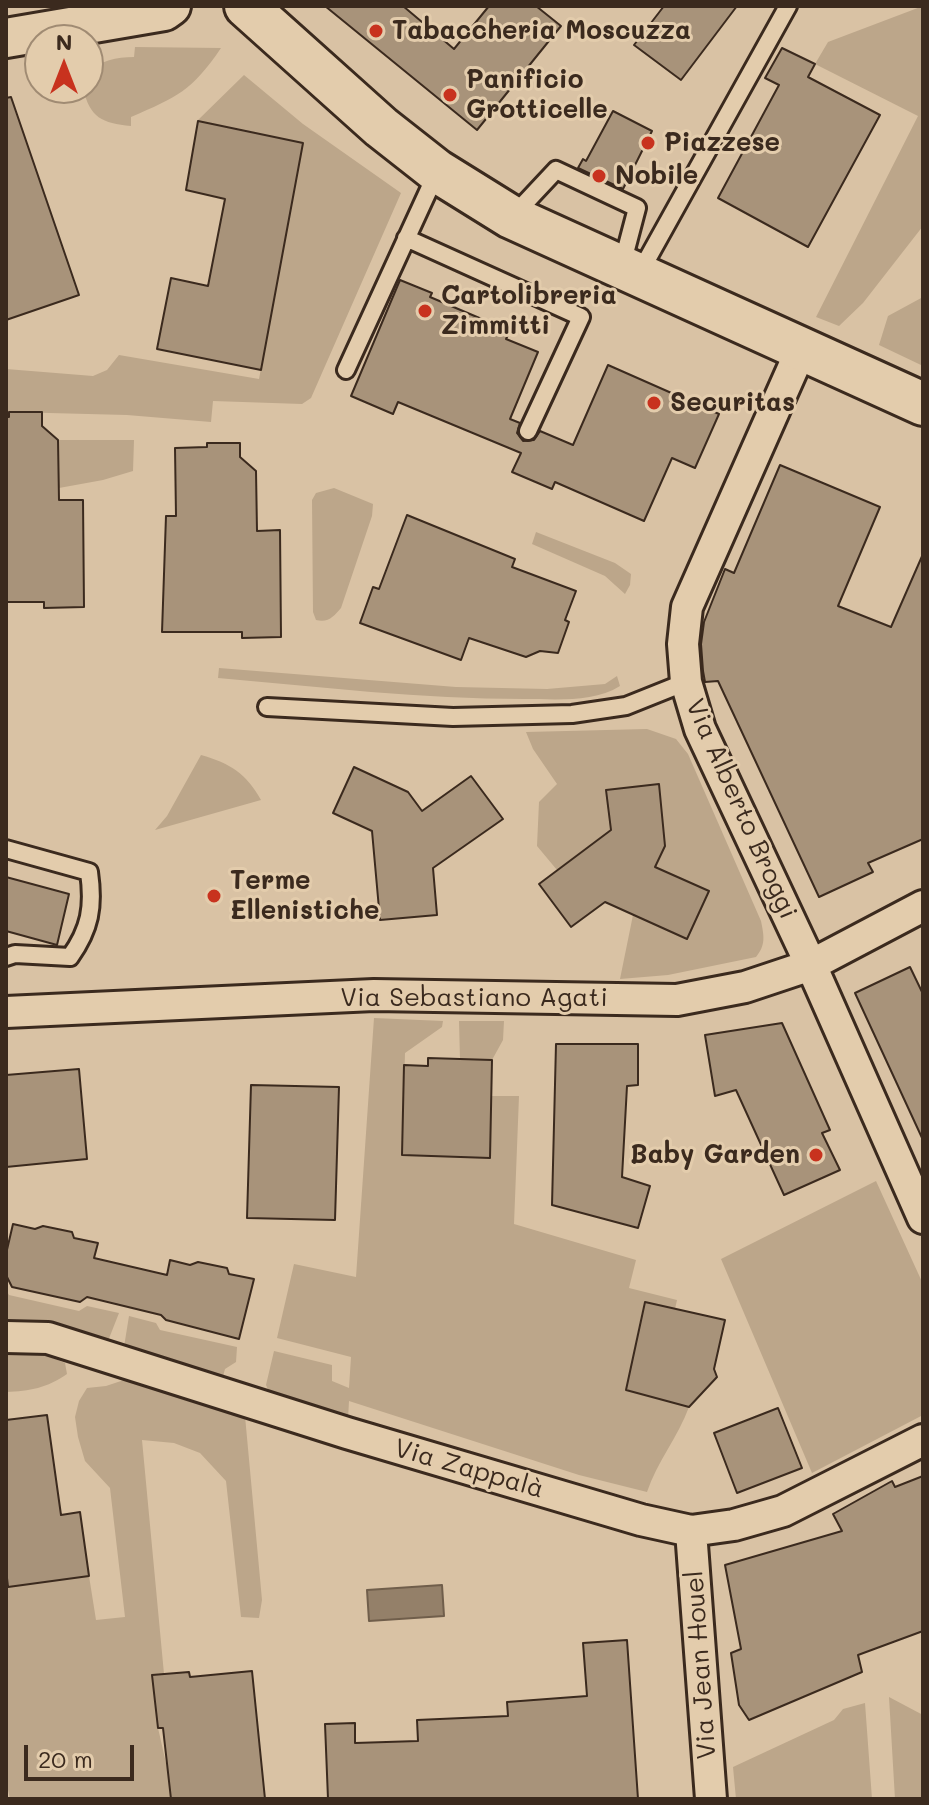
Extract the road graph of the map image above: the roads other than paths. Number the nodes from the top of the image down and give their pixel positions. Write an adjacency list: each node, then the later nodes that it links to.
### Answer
1 (171, 6): 4 (street)
2 (246, 6): 5 (main road)
3 (788, 6): 8 (lane)
4 (6, 38)
5 (437, 171): 6 (main road); 7 (lane)
6 (511, 217): 8 (main road); 8 (lane)
7 (406, 238): 10 (lane); 12 (lane)
8 (630, 271): 9 (main road)
9 (801, 350): 11 (main road); 13 (street, Via Alberto Broggi)
10 (346, 370)
11 (923, 404)
12 (528, 431)
13 (686, 682): 14 (lane); 18 (street, Via Alberto Broggi)
14 (267, 707)
15 (6, 849): 17 (lane)
16 (923, 906): 18 (street, Via Sebastiano Agati)
17 (6, 957)
18 (811, 965): 19 (street, Via Sebastiano Agati); 20 (street, Via Alberto Broggi)
19 (6, 1012)
20 (923, 1218)
21 (6, 1337): 23 (street, Via Zappalà)
22 (923, 1440): 23 (street, Via Zappalà)
23 (691, 1531): 24 (street, Via Jean Houel)
24 (711, 1799)

